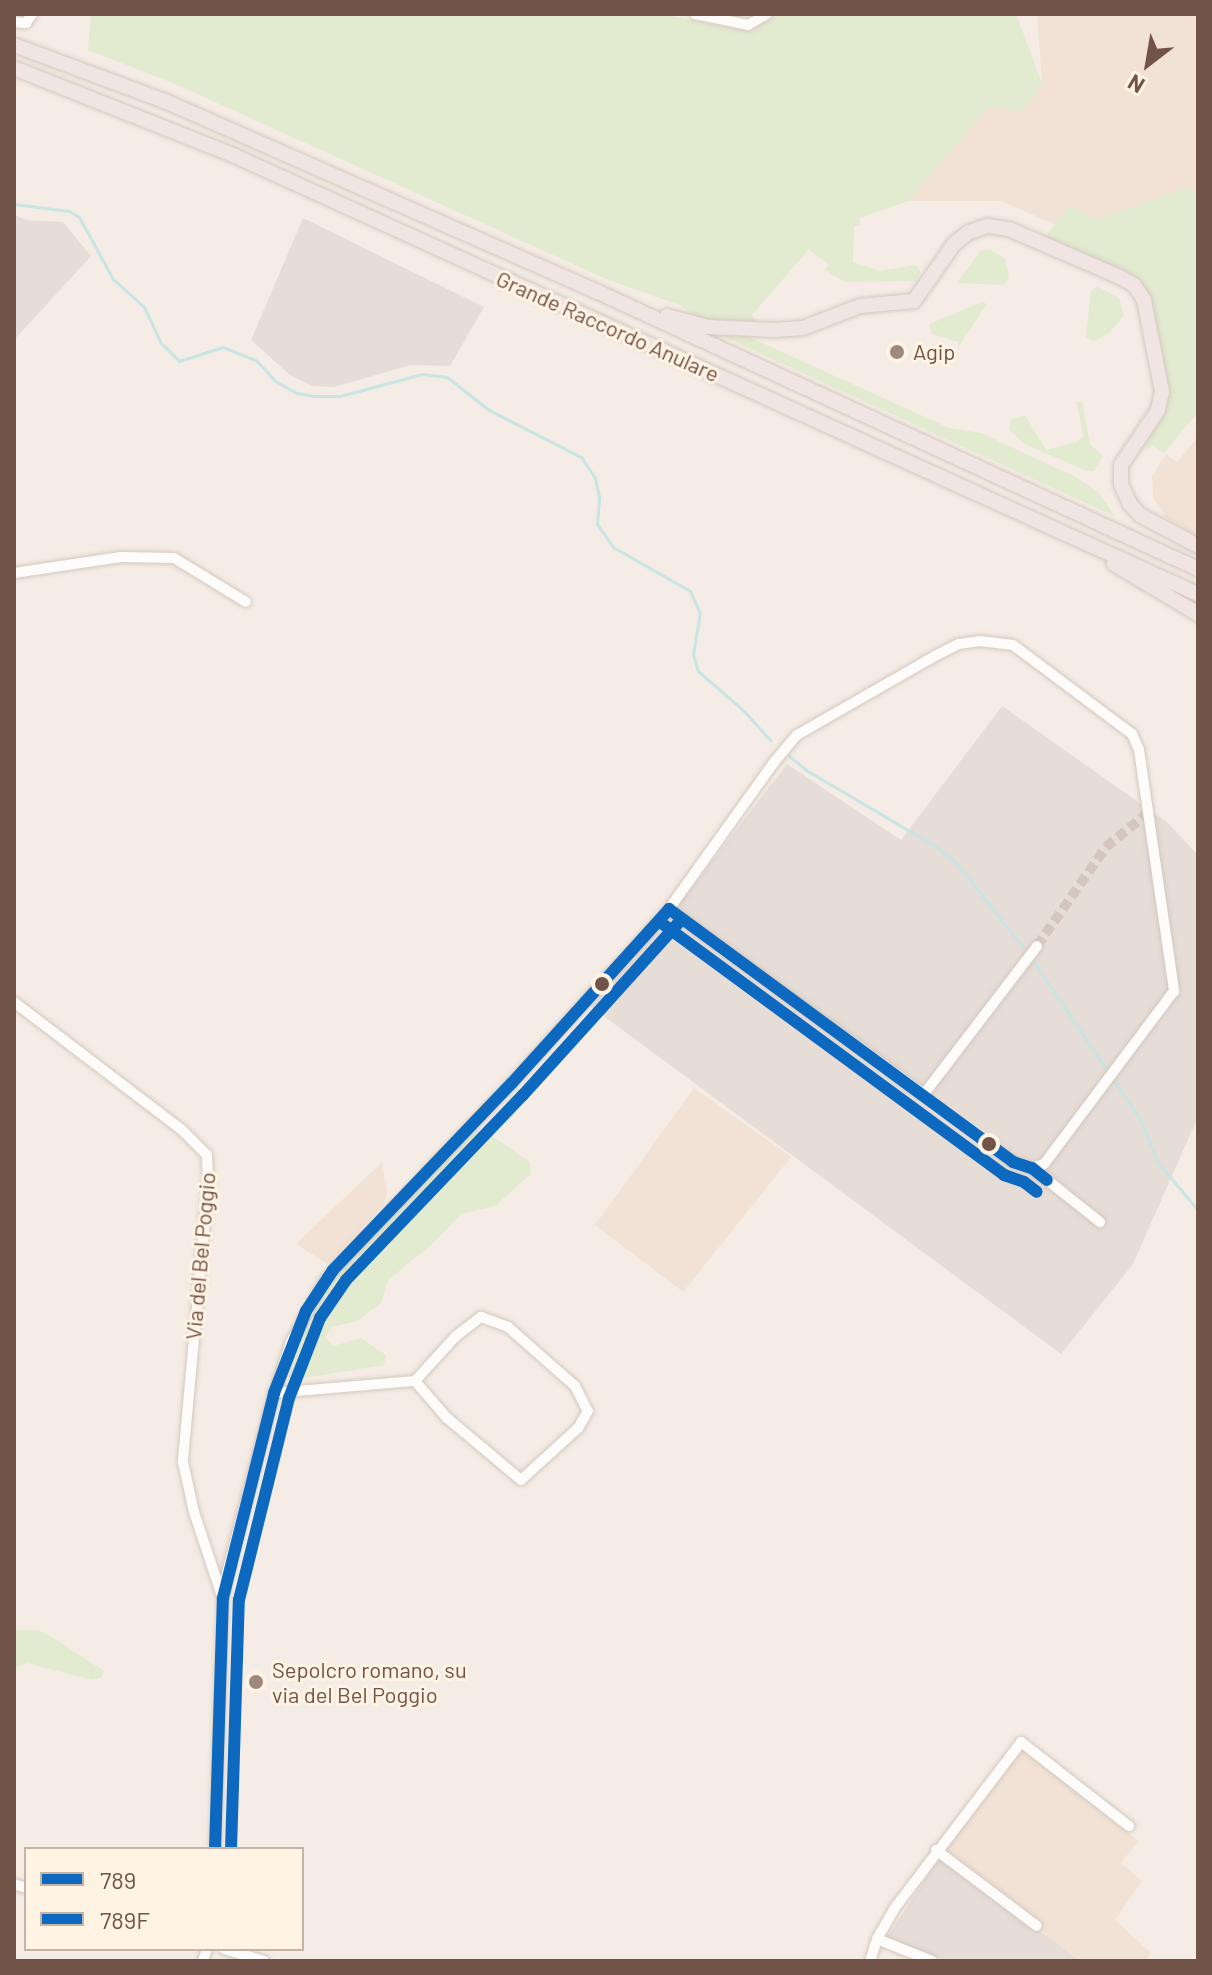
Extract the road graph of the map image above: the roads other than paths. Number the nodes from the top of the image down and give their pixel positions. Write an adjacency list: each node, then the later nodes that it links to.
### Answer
1 (32, 14): 4 (street)
2 (695, 14): 3 (street)
3 (767, 14)
4 (14, 22)
5 (14, 45): 7 (highway, Grande Raccordo Anulare)
6 (14, 68): 8 (highway, Grande Raccordo Anulare)
7 (598, 292): 9 (highway); 10 (highway, Grande Raccordo Anulare)
8 (1049, 526): 12 (highway, Grande Raccordo Anulare); 14 (highway)
9 (1198, 546)
10 (1198, 569)
11 (14, 573): 13 (street)
12 (1198, 594)
13 (246, 602)
14 (1198, 614)
15 (669, 909): 16 (street); 19 (street); 22 (street)
16 (1037, 946)
17 (14, 1002): 23 (street, Via del Bel Poggio)
18 (989, 1144): 19 (street)
19 (1032, 1168): 20 (street)
20 (1100, 1222)
21 (415, 1381): 21 (street); 22 (street)
22 (274, 1393): 23 (street)
23 (223, 1598): 25 (street)
24 (1129, 1826): 26 (street)
25 (215, 1847)
26 (936, 1850): 27 (street); 28 (street)
27 (1037, 1926)
28 (877, 1939): 31 (street); 32 (street)
29 (231, 1951): 30 (street)
30 (264, 1961)
31 (870, 1961)
32 (932, 1961)

